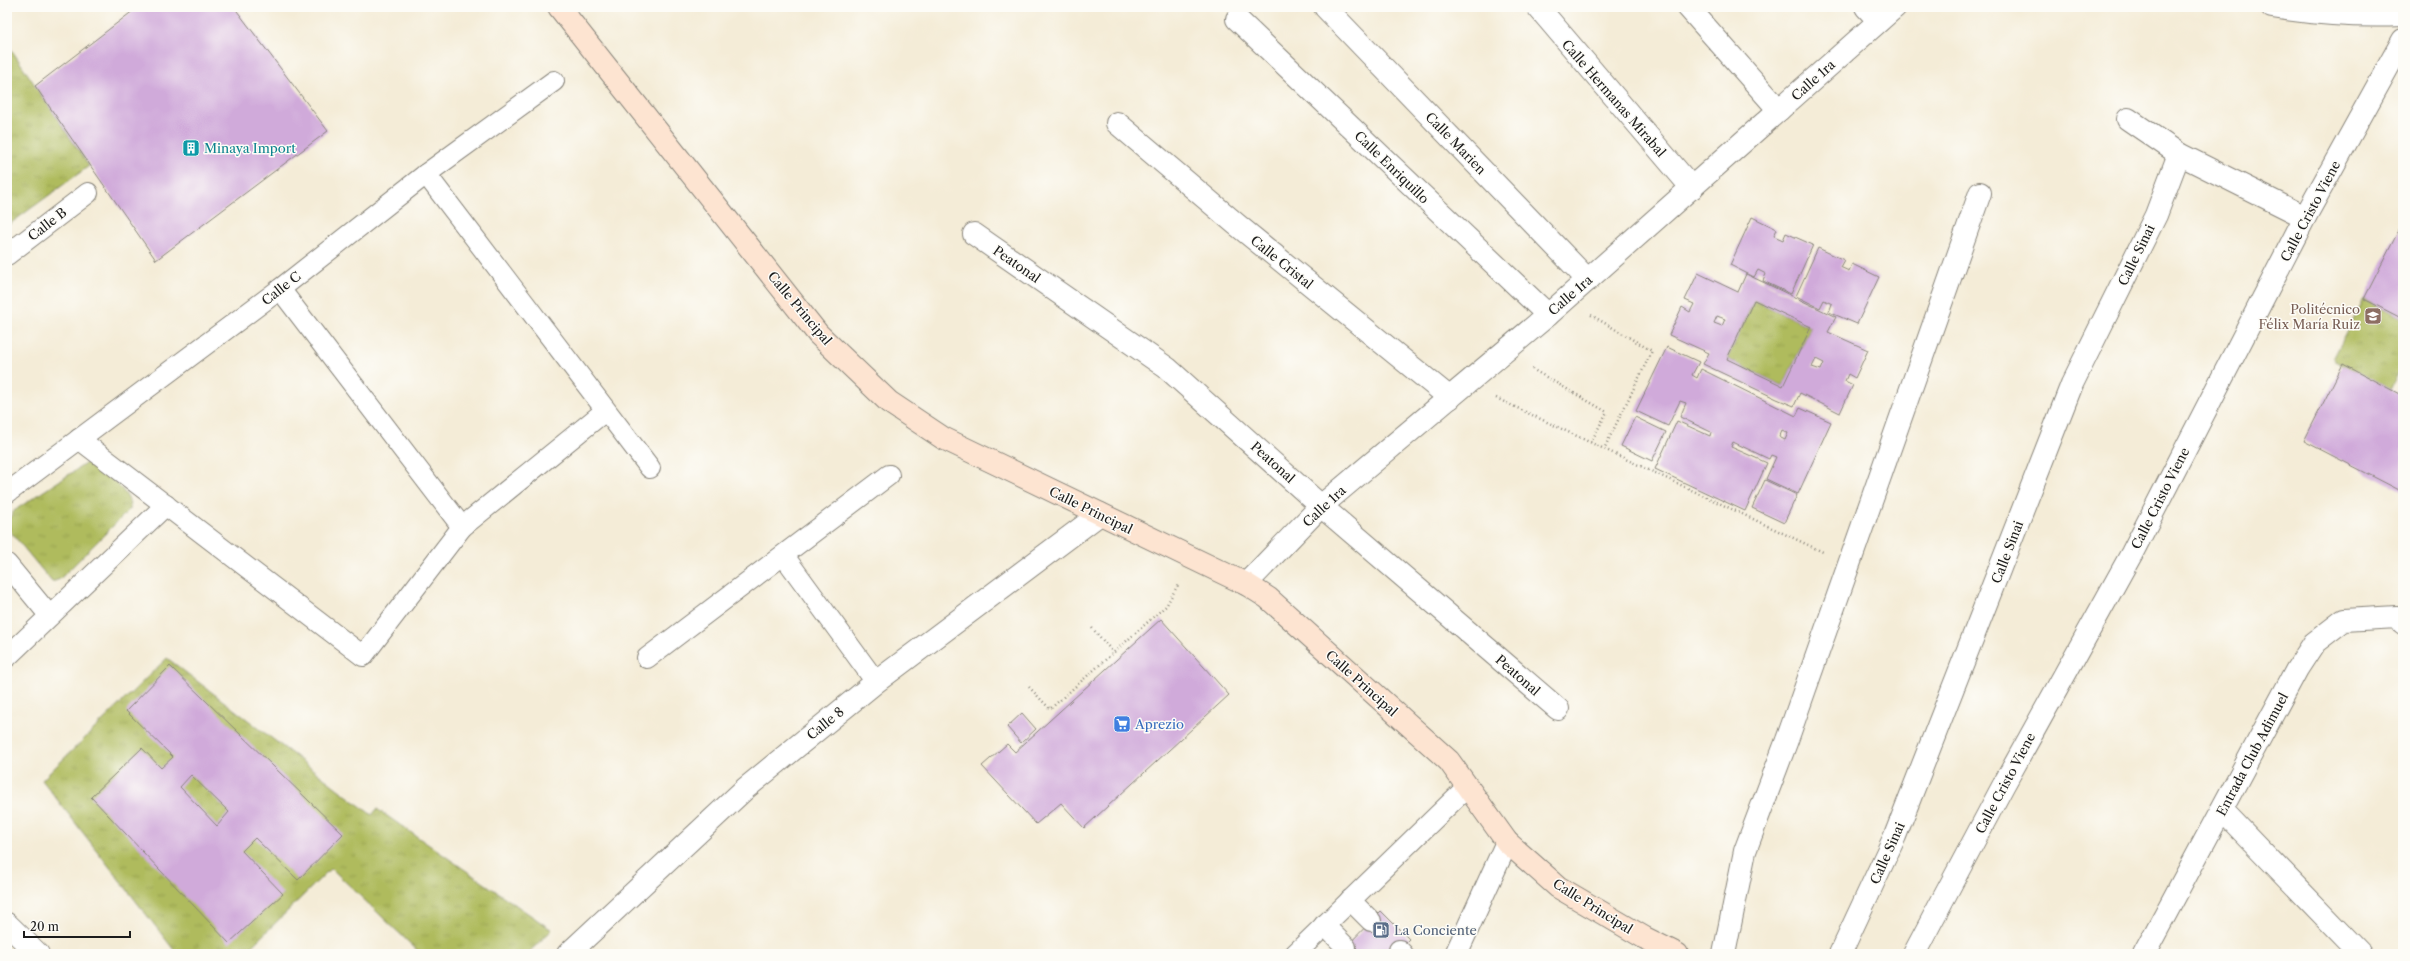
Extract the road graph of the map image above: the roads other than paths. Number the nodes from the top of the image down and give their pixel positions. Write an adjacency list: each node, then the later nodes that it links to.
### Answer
1 (559, 7): 35 (street, Calle Principal)
2 (1325, 7): 24 (street, Calle Marien)
3 (1538, 7): 18 (street, Calle Hermanas Mirabal)
4 (1688, 7): 13 (street)
5 (1896, 7): 8 (street, Calle 1ra)
6 (2272, 7): 7 (street)
7 (2307, 10): 9 (street)
8 (1873, 14): 13 (street, Calle 1ra)
9 (2403, 15)
10 (1237, 19): 26 (street, Calle Enriquillo)
11 (2403, 40): 21 (street, Calle Cristo Viene)
12 (554, 81): 17 (lane, Calle C)
13 (1779, 110): 18 (street, Calle 1ra)
14 (2128, 119): 16 (street)
15 (1117, 123): 27 (street, Calle Cristal)
16 (2179, 154): 21 (street); 60 (street, Calle Sinai)
17 (426, 174): 25 (lane, Calle C); 28 (lane)
18 (1692, 188): 24 (street, Calle 1ra)
19 (88, 193): 23 (lane, Calle B)
20 (1980, 194): 59 (street)
21 (2305, 217): 61 (street, Calle Cristo Viene)
22 (974, 234): 34 (street, Peatonal)
23 (7, 255)
24 (1588, 280): 26 (street, Calle 1ra)
25 (280, 290): 29 (lane, Calle C); 36 (lane)
26 (1548, 315): 27 (street, Calle 1ra)
27 (1450, 398): 34 (street, Calle 1ra)
28 (605, 411): 30 (lane); 36 (lane)
29 (79, 439): 32 (lane, Calle C); 33 (lane)
30 (650, 468)
31 (889, 475): 37 (lane)
32 (7, 492)
33 (166, 505): 36 (lane); 40 (lane)
34 (1321, 506): 39 (street, Calle 1ra); 45 (street, Peatonal)
35 (1100, 514): 39 (street, Calle Principal); 44 (street, Calle 8)
36 (462, 527)
37 (784, 556): 43 (lane); 44 (lane)
38 (7, 564): 40 (lane)
39 (1246, 584): 46 (street, Calle Principal)
40 (49, 615): 42 (lane)
41 (2403, 623): 47 (street, Entrada Club Adimuel)
42 (7, 658)
43 (647, 658)
44 (876, 682): 55 (street, Calle 8)
45 (1558, 709)
46 (1466, 788): 48 (street, Calle Principal); 49 (lane)
47 (2222, 810): 62 (street, Entrada Club Adimuel); 63 (street)
48 (1507, 842): 57 (street); 58 (street, Calle Principal)
49 (1350, 900): 50 (lane); 52 (lane)
50 (1371, 921)
51 (7, 924): 54 (street)
52 (1324, 925): 53 (lane); 56 (lane)
53 (1346, 947)
54 (38, 954)
55 (568, 954)
56 (1295, 954)
57 (1456, 954)
58 (1677, 954)
59 (1724, 954)
60 (1840, 954)
61 (1914, 954)
62 (2144, 954)
63 (2361, 954)

